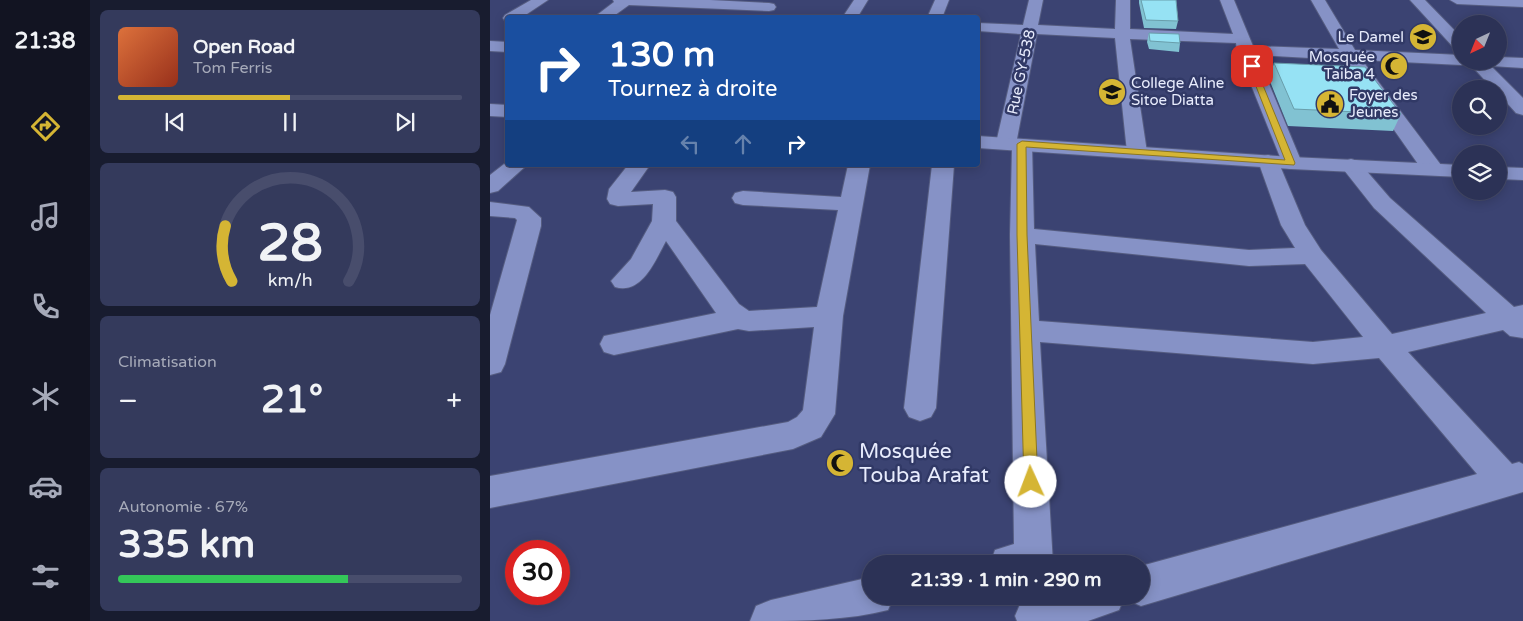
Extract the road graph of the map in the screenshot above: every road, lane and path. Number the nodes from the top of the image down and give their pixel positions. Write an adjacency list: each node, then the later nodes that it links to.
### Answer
1 (541, 0): 14 (street)
2 (620, 0): 3 (street)
3 (627, 0): 13 (street); 15 (street)
4 (861, 0): 16 (street)
5 (942, 0): 17 (street)
6 (1036, 0): 19 (street, Rue GY-538)
7 (1123, 0): 20 (street)
8 (1227, 0): 22 (street)
9 (1318, 0): 25 (street)
10 (1417, 0): 21 (street)
11 (1457, 0): 12 (street)
12 (1523, 3)
13 (768, 8)
14 (515, 15)
15 (604, 15)
16 (851, 15)
17 (935, 15)
18 (980, 27): 19 (street)
19 (1029, 29): 20 (street); 34 (street, Rue GY-538)
20 (1122, 34): 22 (street); 35 (street)
21 (1452, 37)
22 (1243, 45): 25 (street); 36 (street)
23 (490, 46): 24 (street)
24 (505, 47)
25 (1350, 55): 26 (street); 42 (street)
26 (1452, 60)
27 (1508, 62): 28 (street)
28 (1523, 63)
29 (1485, 70): 30 (street)
30 (1523, 109)
31 (490, 110): 32 (street)
32 (505, 111)
33 (980, 142): 34 (street)
34 (1014, 144): 35 (street); 51 (street, Rue GY-538)
35 (1138, 152): 36 (street)
36 (1279, 162): 37 (street); 52 (street)
37 (1351, 165): 42 (street); 56 (street)
38 (514, 167): 46 (street)
39 (638, 167): 50 (street)
40 (859, 167): 48 (street)
41 (942, 167): 61 (street)
42 (1433, 169): 43 (street)
43 (1452, 170)
44 (1507, 173): 45 (street)
45 (1523, 174)
46 (490, 186)
47 (743, 198): 48 (street)
48 (851, 204): 54 (street)
49 (490, 209): 60 (street)
50 (664, 221): 53 (street); 55 (street)
51 (1022, 235): 52 (street); 57 (street, Rue GY-538)
52 (1312, 256): 59 (street)
53 (624, 281)
54 (829, 316): 55 (street); 63 (street)
55 (738, 319): 58 (street)
56 (1519, 322): 59 (street)
57 (1025, 330): 59 (street); 64 (street, Rue GY-538)
58 (614, 344)
59 (1386, 346): 62 (street)
60 (490, 364)
61 (920, 408)
62 (1514, 480): 65 (street)
63 (490, 492)
64 (1026, 555)
65 (1150, 583)
66 (862, 599): 69 (street)
67 (1063, 605): 68 (street)
68 (1035, 611)
69 (771, 621)

